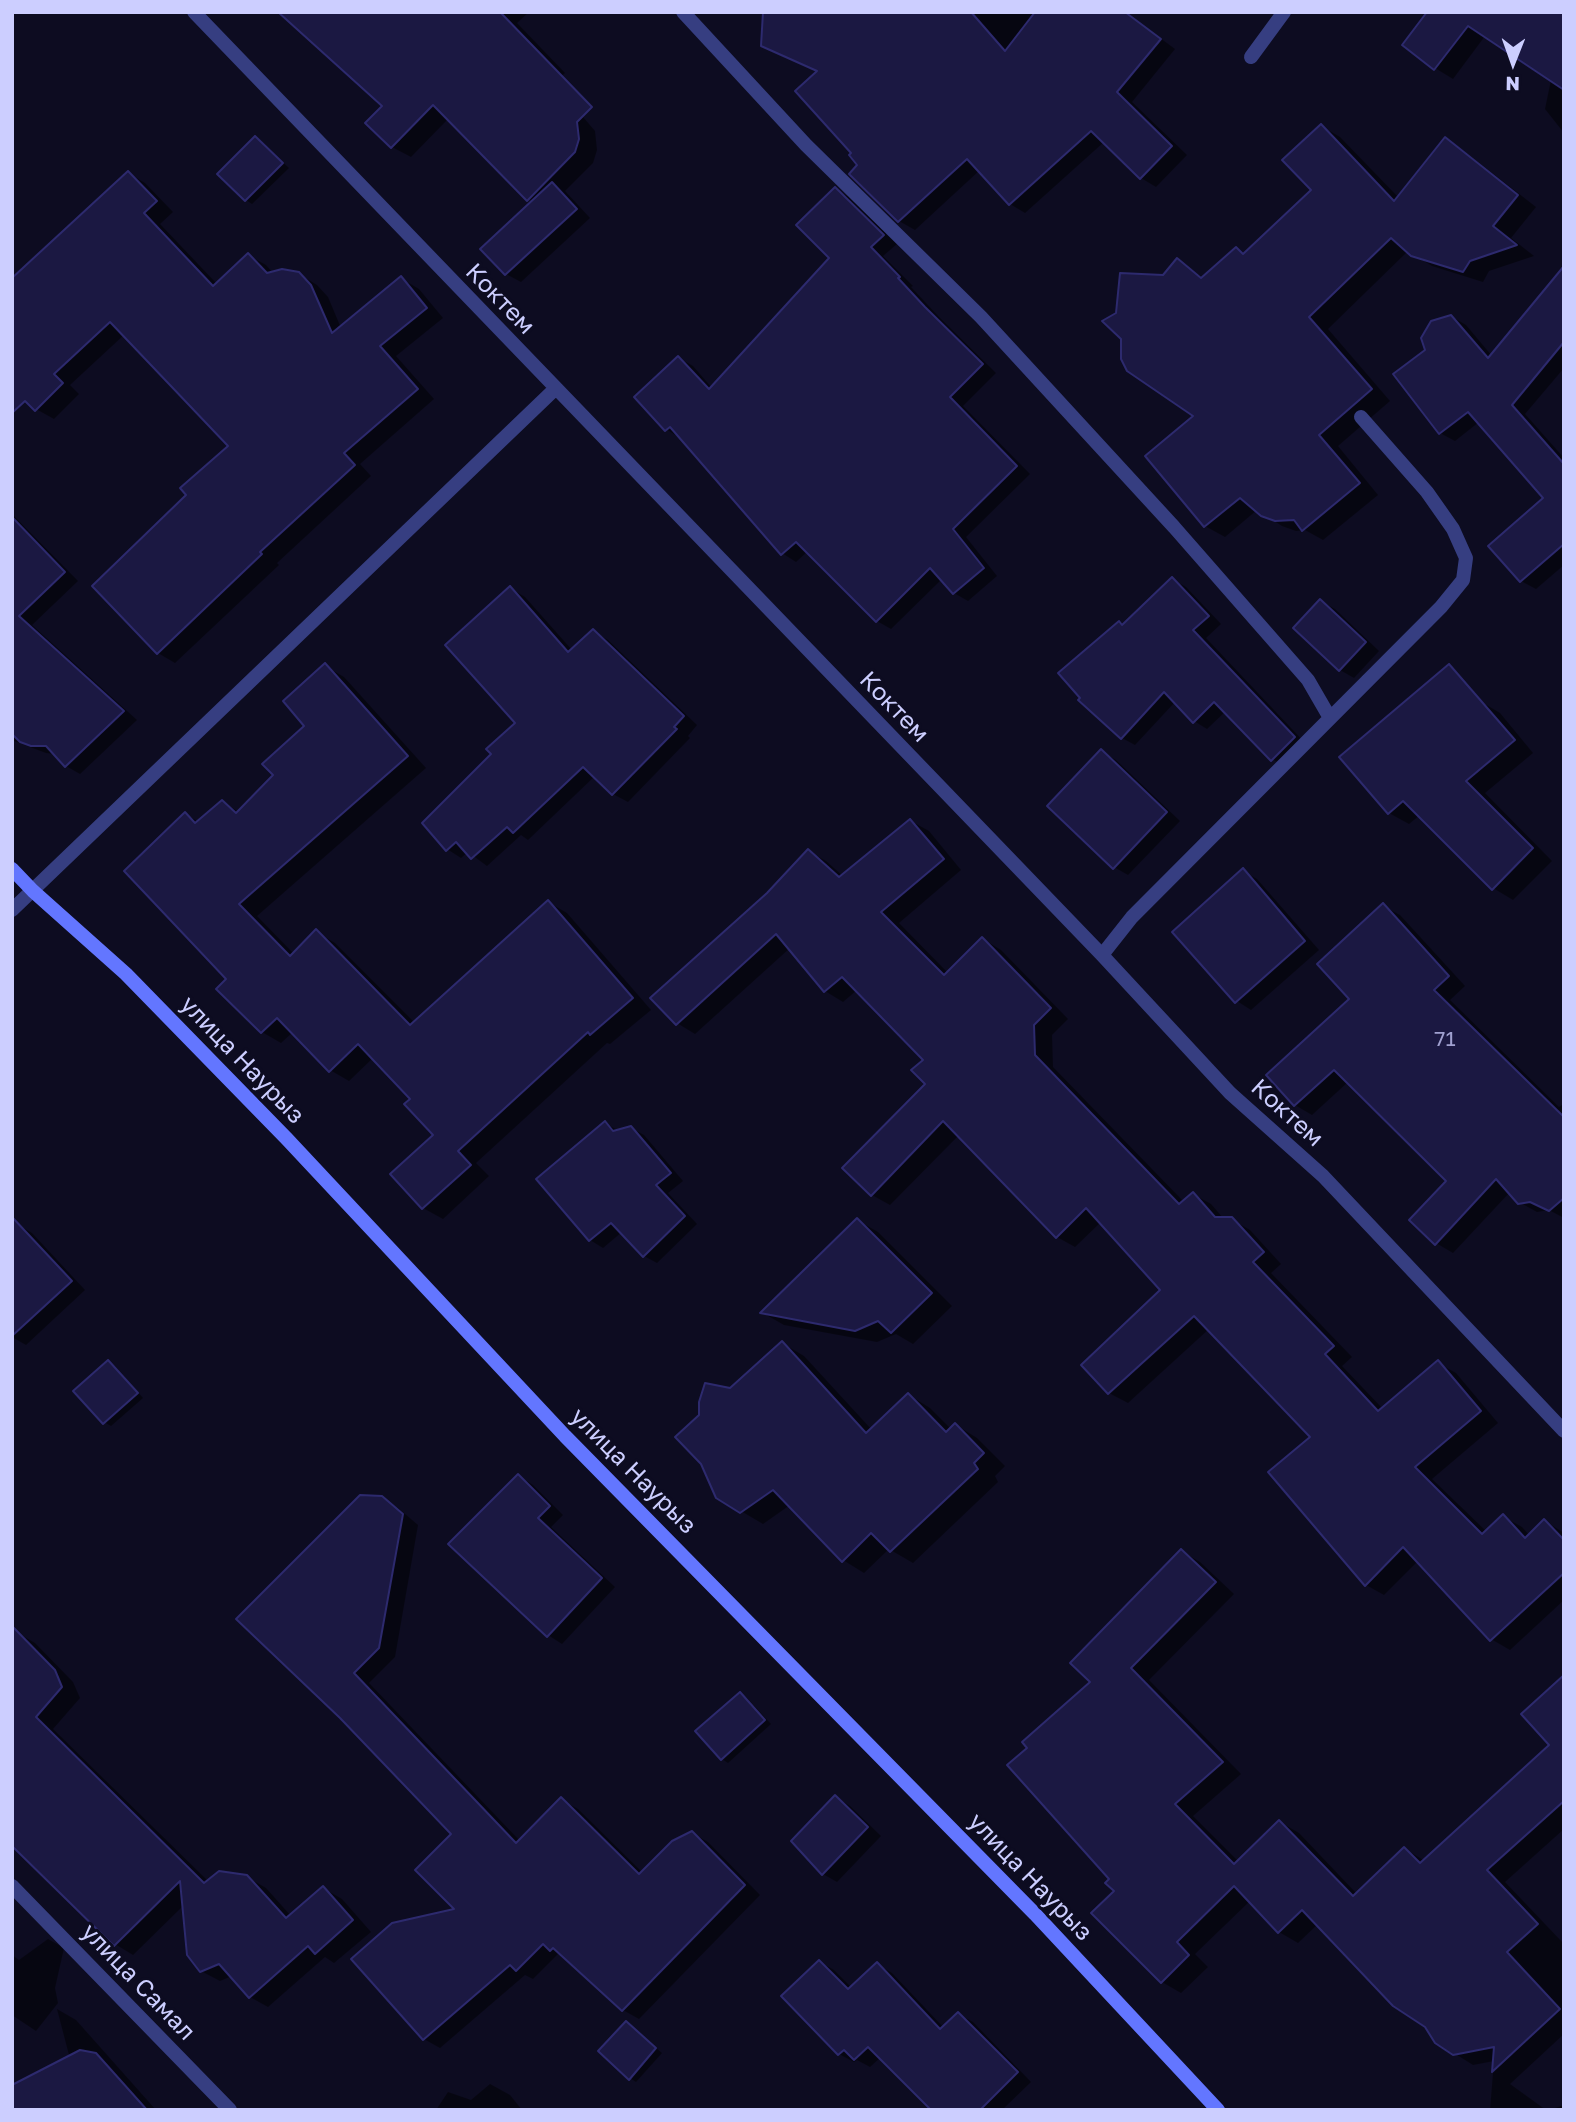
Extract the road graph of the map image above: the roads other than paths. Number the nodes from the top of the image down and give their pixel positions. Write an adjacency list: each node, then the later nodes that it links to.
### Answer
1 (194, 12): 5 (street, Коктем)
2 (682, 12): 7 (street)
3 (1284, 12): 4 (street)
4 (1251, 57)
5 (555, 389): 9 (street); 11 (street, Коктем)
6 (1362, 417): 7 (street)
7 (1330, 718): 11 (street)
8 (12, 869): 9 (street, улица Наурыз)
9 (33, 891): 10 (street); 15 (street, улица Наурыз)
10 (12, 910)
11 (1102, 955): 12 (street, Коктем)
12 (1564, 1432)
13 (12, 1886): 14 (street, улица Самал)
14 (230, 2110)
15 (1218, 2110)

